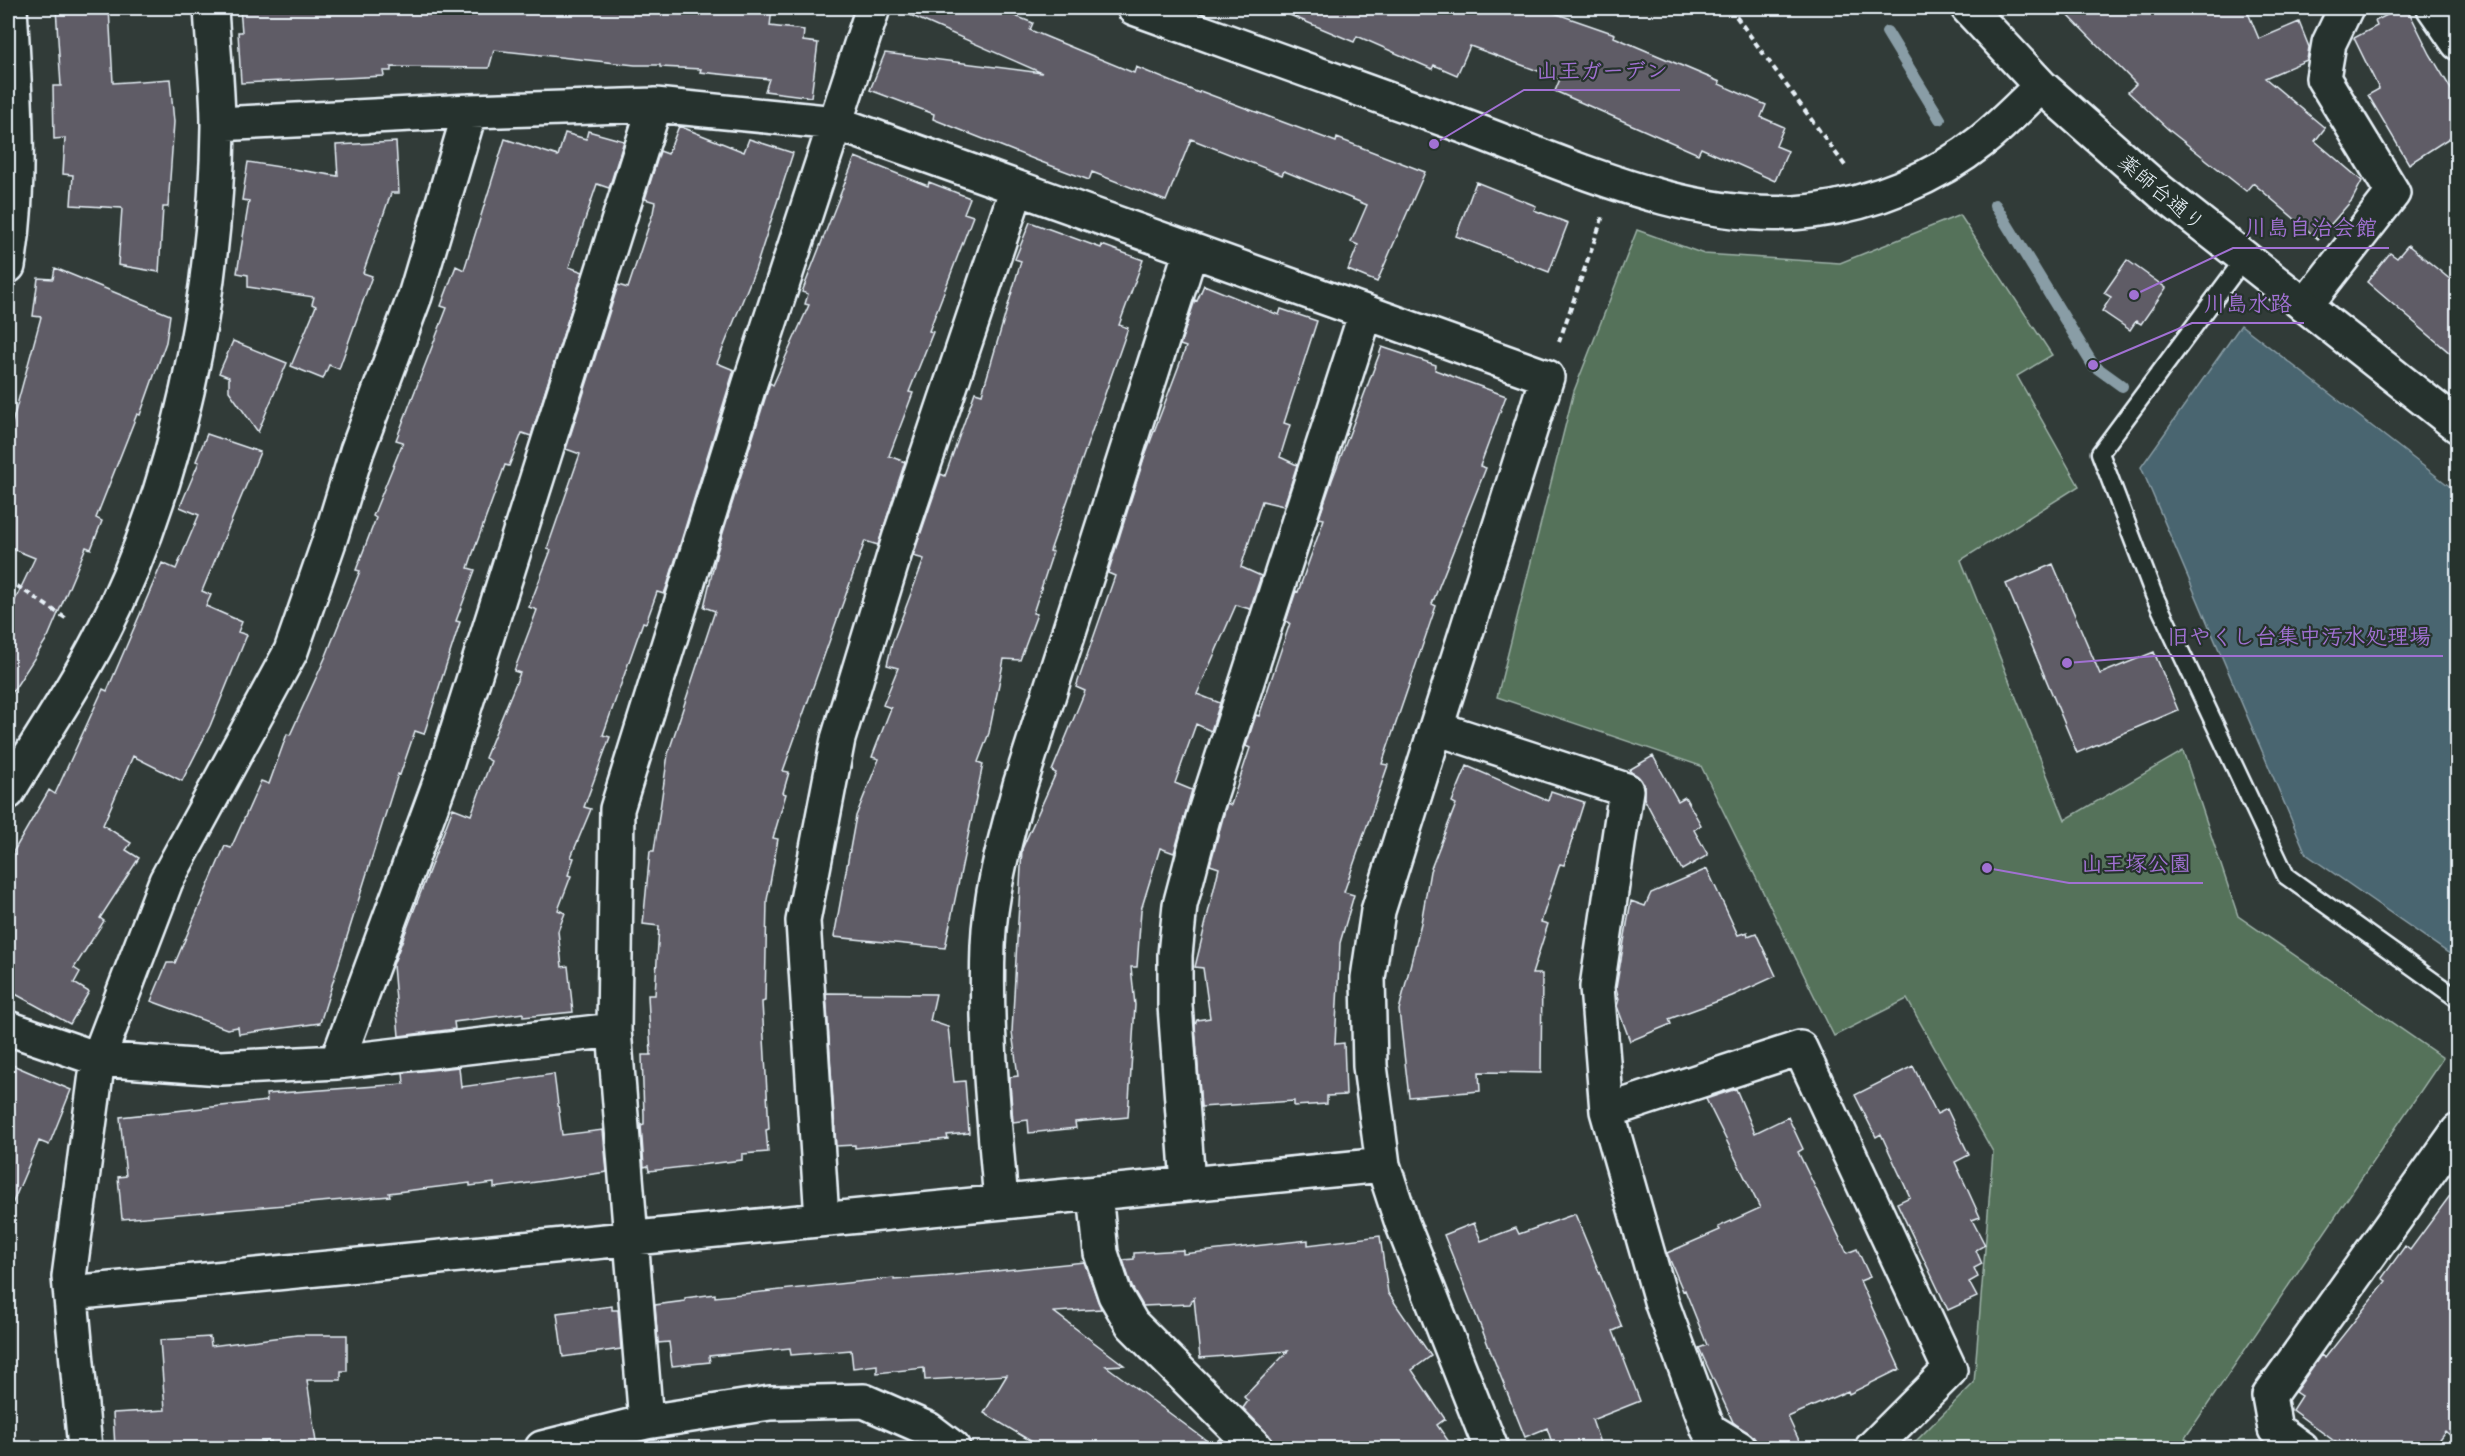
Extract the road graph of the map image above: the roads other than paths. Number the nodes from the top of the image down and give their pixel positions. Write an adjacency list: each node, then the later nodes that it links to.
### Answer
1 (10, 8): 17 (street)
2 (211, 8): 13 (street)
3 (873, 8): 12 (street)
4 (1134, 8): 9 (street)
5 (1968, 8): 9 (street, 薬師台通り)
6 (2346, 8): 18 (street)
7 (2434, 8): 8 (street)
8 (2457, 43)
9 (2041, 86): 16 (street, 薬師台通り)
10 (655, 105): 11 (street); 12 (street); 27 (street)
11 (470, 111): 13 (street); 26 (street)
12 (836, 123): 14 (street); 25 (street)
13 (218, 124): 22 (street)
14 (1017, 188): 15 (street); 34 (street)
15 (1191, 250): 19 (street); 33 (street)
16 (2244, 259): 18 (street, 薬師台通り); 23 (lane)
17 (8, 266)
18 (2305, 306): 20 (street, 薬師台通り)
19 (1366, 312): 21 (street); 31 (street)
20 (2456, 420)
21 (1436, 728): 28 (street); 30 (street)
22 (8, 792)
23 (2457, 999)
24 (8, 1028): 26 (street)
25 (614, 1030): 27 (street); 35 (street)
26 (98, 1059): 27 (street); 36 (street)
27 (337, 1062)
28 (1607, 1111): 43 (street); 44 (street)
29 (2457, 1131): 45 (street)
30 (1383, 1164): 31 (street); 42 (street)
31 (1188, 1184): 32 (street)
32 (1095, 1193): 33 (street); 41 (street)
33 (1001, 1202): 34 (street)
34 (822, 1219): 35 (street)
35 (631, 1238): 36 (street); 37 (street)
36 (71, 1293): 38 (street)
37 (646, 1422): 39 (street); 40 (street)
38 (85, 1449)
39 (542, 1449)
40 (953, 1449)
41 (1256, 1449)
42 (1491, 1449)
43 (1739, 1449)
44 (1872, 1449)
45 (2301, 1449)

